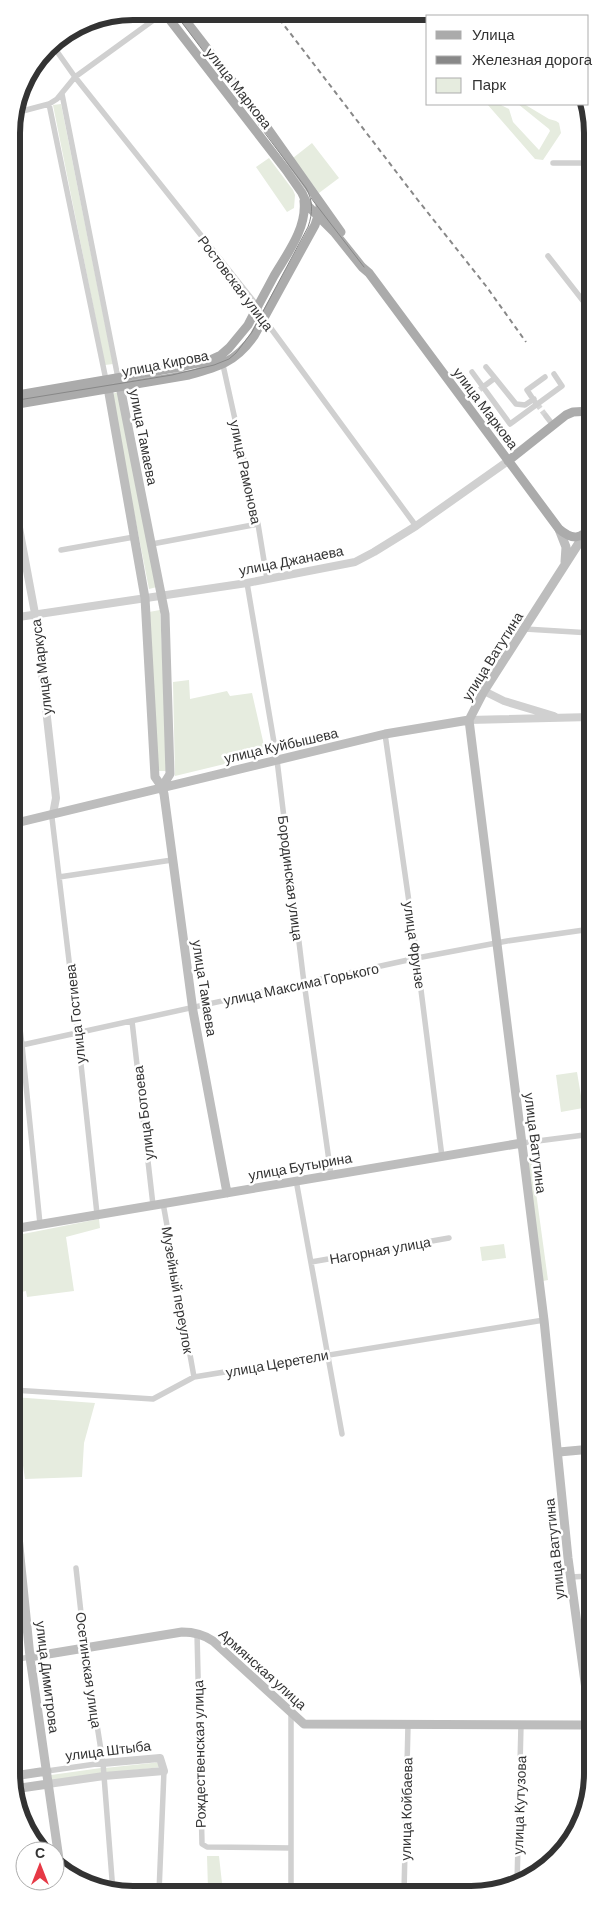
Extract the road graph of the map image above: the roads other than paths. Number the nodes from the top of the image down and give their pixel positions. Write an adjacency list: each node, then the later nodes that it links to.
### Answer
1 (153, 20): 5 (street)
2 (170, 20): 11 (main road, улица Маркова)
3 (184, 20): 12 (main road, улица Маркова)
4 (56, 50): 5 (street, Ростовская улица)
5 (75, 77): 6 (street); 19 (street, Ростовская улица)
6 (62, 94): 7 (street); 27 (street, улица Тамаева)
7 (49, 104): 8 (street); 28 (street, улица Тамаева)
8 (22, 111)
9 (553, 163): 10 (street)
10 (584, 163)
11 (304, 200): 13 (main road, улица Маркова); 19 (main road, улица Кирова)
12 (320, 204): 13 (main road, улица Кирова); 17 (main road, улица Маркова)
13 (318, 216): 14 (main road, улица Маркова); 15 (main road, улица Кирова)
14 (334, 232): 15 (main road); 17 (main road, улица Маркова)
15 (311, 234): 20 (main road, улица Кирова)
16 (548, 256): 18 (street)
17 (369, 273): 36 (main road, улица Маркова)
18 (584, 302)
19 (257, 307): 20 (street, Ростовская улица); 27 (main road, улица Кирова)
20 (264, 319): 21 (main road, улица Кирова); 38 (street, Ростовская улица)
21 (223, 365): 27 (main road, улица Кирова); 37 (street, улица Рамонова)
22 (486, 367): 26 (street)
23 (472, 372): 29 (street)
24 (554, 374): 32 (street)
25 (545, 377): 32 (street)
26 (495, 378): 29 (street); 32 (street)
27 (119, 382): 28 (main road, улица Кирова); 45 (main road, улица Тамаева)
28 (107, 384): 30 (main road, улица Кирова); 31 (main road, улица Кирова); 41 (main road, улица Тамаева)
29 (483, 388): 32 (street)
30 (20, 395)
31 (20, 402)
32 (536, 402)
33 (584, 411): 35 (main road, улица Джанаева)
34 (546, 416): 35 (street)
35 (553, 425): 36 (main road, улица Джанаева)
36 (508, 461): 38 (street, улица Джанаева); 39 (main road, улица Маркова)
37 (258, 524): 45 (street); 50 (street, улица Рамонова)
38 (416, 526): 50 (street, улица Джанаева)
39 (559, 529): 43 (main road); 49 (main road, улица Маркова)
40 (20, 537): 47 (street, улица Маркуса)
41 (134, 537): 46 (street); 53 (main road, улица Тамаева)
42 (584, 537): 43 (main road, улица Ватутина)
43 (582, 540): 44 (street); 49 (main road, улица Ватутина)
44 (584, 543)
45 (152, 544): 52 (main road, улица Тамаева)
46 (61, 550)
47 (25, 558): 48 (street); 54 (street, улица Маркуса)
48 (20, 559)
49 (565, 565): 56 (main road, улица Ватутина)
50 (267, 580): 51 (street, улица Джанаева)
51 (247, 583): 52 (street, улица Джанаева); 63 (street, Бородинская улица)
52 (162, 596): 53 (street, улица Джанаева); 64 (main road, улица Тамаева)
53 (145, 598): 54 (street, улица Джанаева); 64 (main road, улица Тамаева)
54 (35, 614): 55 (street, улица Джанаева); 65 (street, улица Маркуса)
55 (20, 617)
56 (525, 629): 57 (street); 58 (main road, улица Ватутина)
57 (584, 633)
58 (484, 692): 59 (street, улица Куйбышева); 61 (main road, улица Ватутина)
59 (559, 717): 60 (street, улица Куйбышева); 61 (street, улица Куйбышева)
60 (584, 717)
61 (469, 720): 62 (main road, улица Куйбышева); 70 (main road, улица Ватутина)
62 (385, 734): 63 (main road, улица Куйбышева); 71 (street, улица Фрунзе)
63 (276, 760): 64 (main road, улица Куйбышева); 72 (street, Бородинская улица)
64 (162, 787): 65 (main road, улица Куйбышева); 67 (main road, улица Тамаева)
65 (53, 814): 66 (main road, улица Куйбышева); 68 (street, улица Гостиева)
66 (20, 822)
67 (172, 860): 68 (street); 73 (main road, улица Тамаева)
68 (59, 877): 76 (street, улица Гостиева)
69 (584, 930): 70 (street, улица Максима Горького)
70 (498, 942): 71 (street, улица Максима Горького); 79 (main road, улица Ватутина)
71 (417, 958): 72 (street, улица Максима Горького); 80 (street, улица Фрунзе)
72 (304, 984): 73 (street, улица Максима Горького); 81 (street, Бородинская улица)
73 (193, 1007): 74 (street, улица Максима Горького); 83 (main road, улица Тамаева)
74 (132, 1020): 76 (street, улица Максима Горького); 85 (street, улица Ботоева)
75 (20, 1030): 77 (street)
76 (78, 1033): 77 (street, улица Максима Горького); 86 (street, улица Гостиева)
77 (22, 1044): 87 (street)
78 (584, 1135): 79 (street, улица Бутырина)
79 (522, 1143): 80 (main road, улица Бутырина); 91 (main road, улица Ватутина)
80 (442, 1157): 81 (main road, улица Бутырина)
81 (331, 1175): 82 (main road, улица Бутырина)
82 (296, 1180): 83 (main road, улица Бутырина); 90 (street)
83 (227, 1193): 84 (main road, улица Бутырина)
84 (163, 1203): 85 (main road, улица Бутырина); 93 (street, Музейный переулок)
85 (153, 1205): 86 (main road, улица Бутырина)
86 (97, 1214): 87 (main road, улица Бутырина)
87 (40, 1224): 88 (main road, улица Бутырина)
88 (20, 1228)
89 (449, 1238): 90 (street, Нагорная улица)
90 (311, 1262): 92 (street)
91 (544, 1320): 92 (street, улица Церетели); 97 (main road, улица Ватутина)
92 (329, 1354): 93 (street, улица Церетели); 95 (street)
93 (194, 1377): 94 (street, улица Церетели)
94 (20, 1390)
95 (342, 1434)
96 (584, 1450): 97 (main road)
97 (559, 1452): 100 (main road, улица Ватутина)
98 (20, 1559): 104 (main road, улица Димитрова)
99 (76, 1568): 103 (street, Осетинская улица)
100 (570, 1576): 101 (street); 106 (main road, улица Ватутина)
101 (584, 1576)
102 (197, 1633): 103 (main road, Армянская улица); 107 (main road, Армянская улица); 119 (street, Рождественская улица)
103 (85, 1649): 104 (main road, Армянская улица); 111 (street, Осетинская улица)
104 (30, 1657): 105 (street, Армянская улица); 112 (main road, улица Димитрова)
105 (20, 1659)
106 (584, 1661)
107 (290, 1712): 108 (main road, Армянская улица); 119 (street)
108 (408, 1725): 109 (main road, Армянская улица); 124 (street, улица Койбаева)
109 (521, 1725): 110 (main road, Армянская улица); 120 (street, улица Кутузова)
110 (584, 1726)
111 (103, 1763): 112 (street, улица Штыба); 113 (street, улица Штыба); 115 (street, Осетинская улица)
112 (46, 1771): 114 (main road, улица Штыба); 116 (main road, улица Димитрова)
113 (164, 1771): 115 (street, улица Штыба); 122 (street)
114 (20, 1775)
115 (104, 1776): 116 (street, улица Штыба); 121 (street, Осетинская улица)
116 (48, 1784): 117 (main road, улица Штыба); 118 (main road, улица Димитрова)
117 (21, 1788)
118 (56, 1841)
119 (291, 1848): 123 (street)
120 (517, 1876)
121 (112, 1884)
122 (159, 1886)
123 (291, 1886)
124 (404, 1886)

